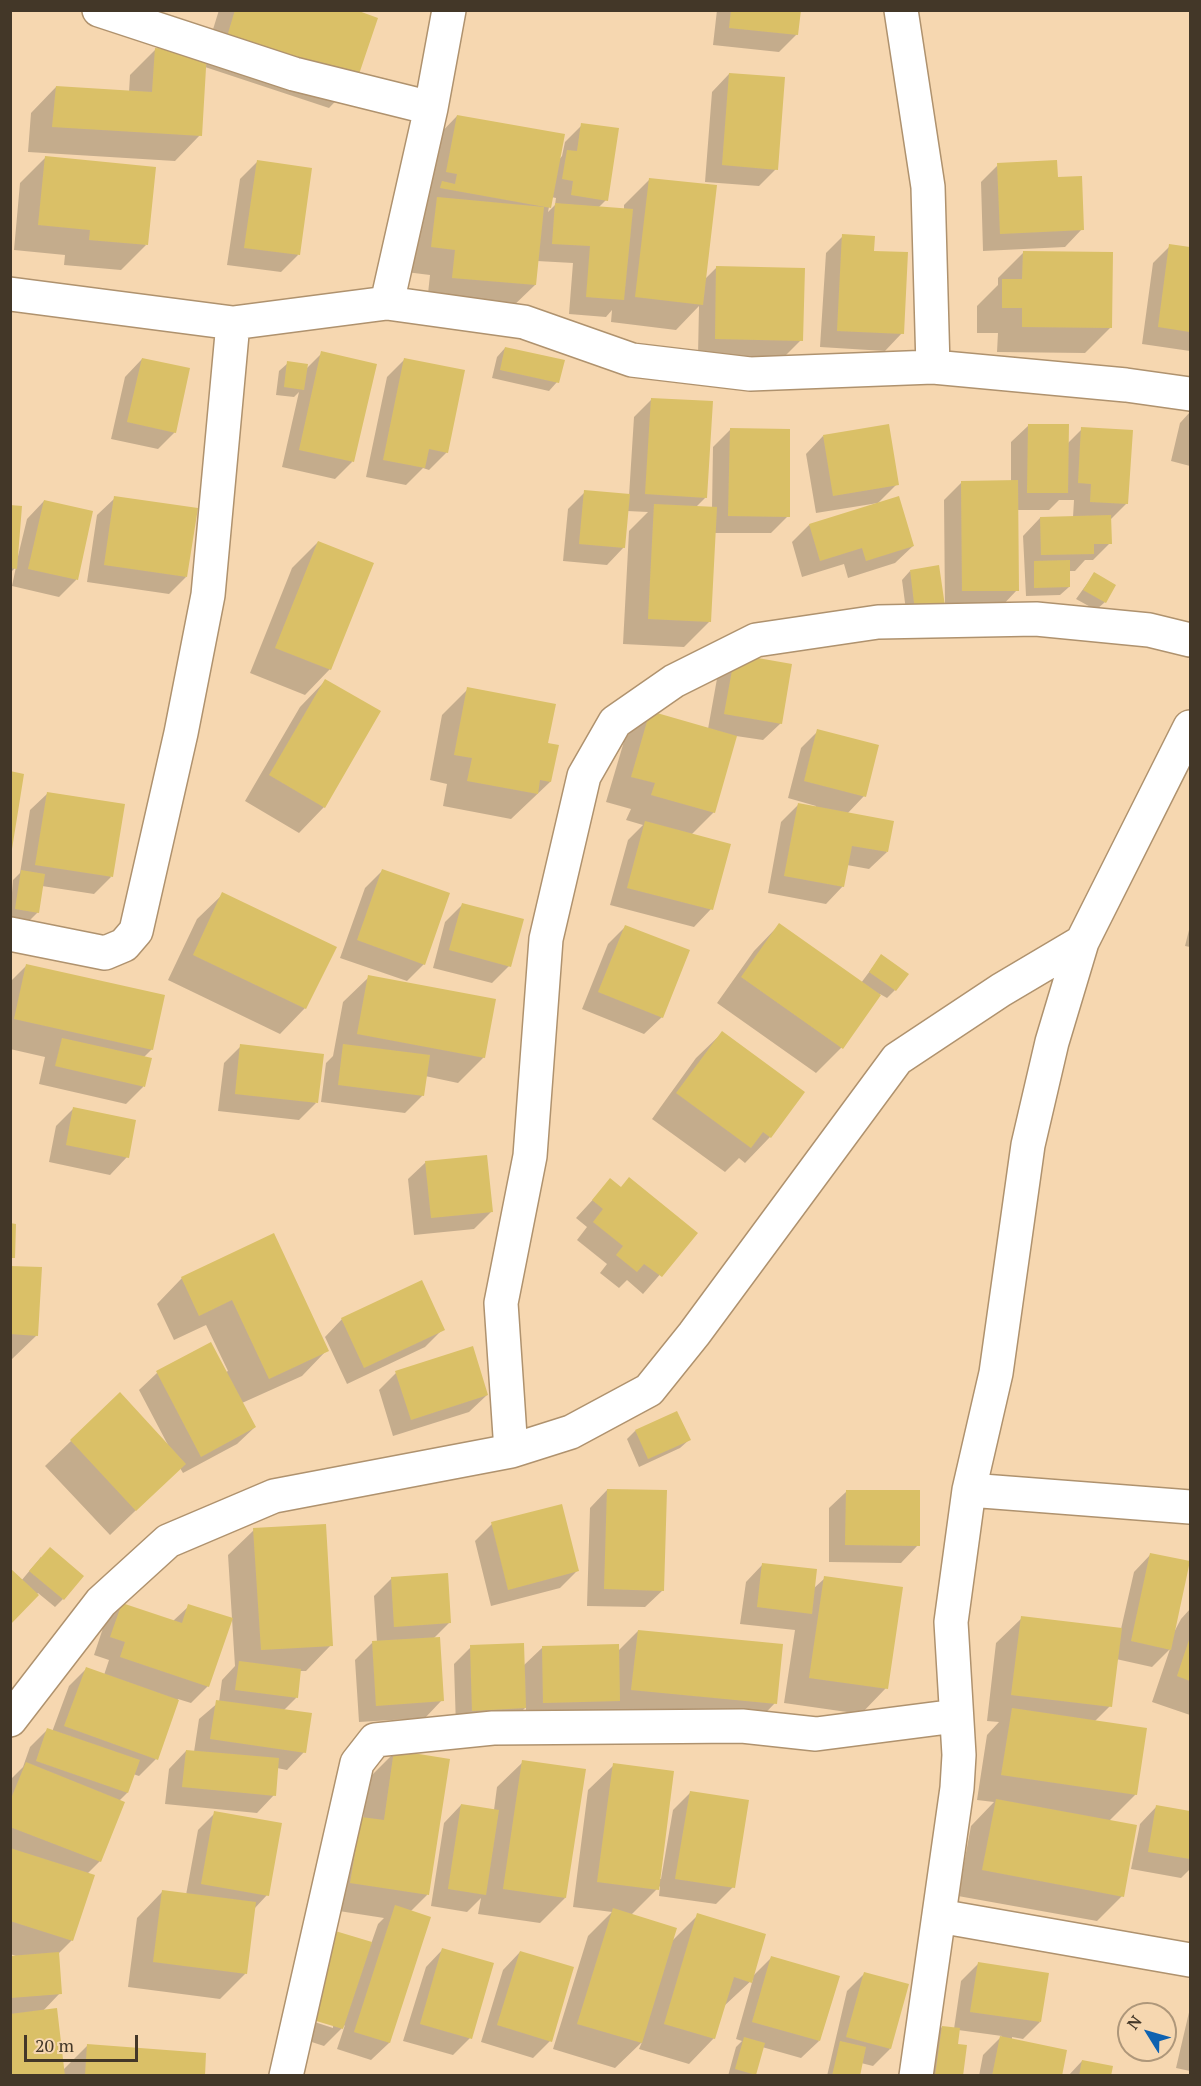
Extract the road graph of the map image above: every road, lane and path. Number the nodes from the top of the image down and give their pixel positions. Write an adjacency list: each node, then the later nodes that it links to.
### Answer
1 (99, 10): 4 (street)
2 (448, 10): 4 (street)
3 (901, 10): 8 (street)
4 (431, 108): 6 (street)
5 (10, 294): 7 (street)
6 (387, 303): 7 (street); 8 (street)
7 (233, 323): 12 (street)
8 (933, 367): 9 (street)
9 (1191, 393)
10 (1191, 640): 14 (street)
11 (1191, 727): 13 (street)
12 (10, 934)
13 (1082, 942): 14 (street); 15 (street)
14 (511, 1451): 18 (street)
15 (969, 1490): 16 (street); 17 (street)
16 (1191, 1507)
17 (956, 1716): 19 (street); 21 (street)
18 (10, 1720)
19 (939, 1917): 20 (street); 22 (street)
20 (1191, 1960)
21 (286, 2076)
22 (916, 2076)

